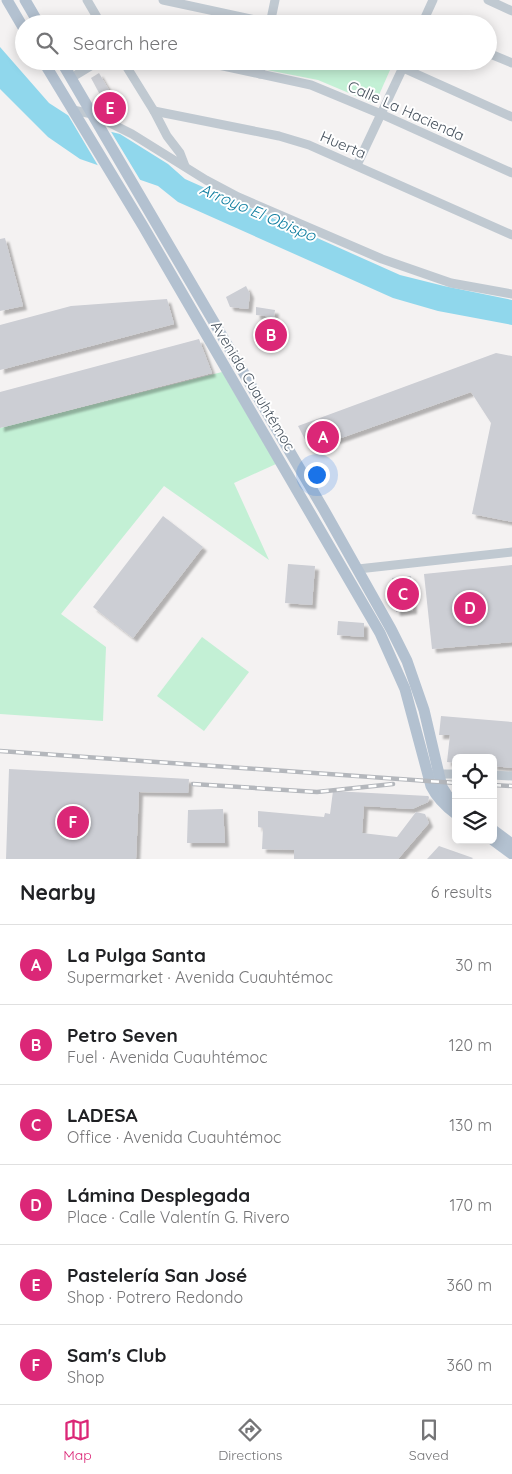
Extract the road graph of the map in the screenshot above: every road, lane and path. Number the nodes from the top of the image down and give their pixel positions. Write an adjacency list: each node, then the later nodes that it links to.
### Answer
1 (6, 0): 9 (main road)
2 (25, 0): 10 (main road)
3 (87, 0): 11 (street)
4 (163, 0): 12 (street)
5 (275, 0): 13 (street)
6 (433, 0): 14 (street)
7 (488, 0): 8 (street)
8 (512, 10)
9 (15, 15)
10 (34, 15)
11 (95, 15)
12 (230, 15)
13 (272, 15)
14 (426, 15)
15 (497, 57): 16 (street)
16 (512, 64)
17 (48, 70): 26 (main road, Avenida Cuauhtémoc)
18 (66, 70): 29 (main road, Avenida Cuauhtémoc)
19 (129, 70): 25 (street)
20 (242, 70): 24 (street, Calle La Hacienda)
21 (261, 70): 24 (street)
22 (402, 70): 27 (street)
23 (414, 70): 28 (street)
24 (260, 74): 27 (street, Calle La Hacienda)
25 (154, 111): 30 (street); 31 (street, Huerta)
26 (75, 114): 29 (street); 35 (main road, Avenida Cuauhtémoc)
27 (381, 114): 31 (street); 32 (street, Calle La Hacienda)
28 (512, 117)
29 (94, 118): 30 (street); 37 (main road, Avenida Cuauhtémoc)
30 (177, 156): 34 (street)
31 (357, 165): 33 (street, Huerta)
32 (512, 173)
33 (512, 235)
34 (512, 294)
35 (330, 548): 37 (main road); 38 (main road, Avenida Cuauhtémoc)
36 (512, 552): 37 (street)
37 (358, 569): 38 (main road); 39 (main road, Avenida Cuauhtémoc)
38 (363, 604): 39 (main road, Avenida Cuauhtémoc)
39 (411, 687): 40 (main road, Avenida Cuauhtémoc)
40 (433, 774): 41 (street); 44 (main road, Avenida Cuauhtémoc); 45 (main road, Avenida Cuauhtémoc)
41 (452, 774)
42 (497, 776): 43 (street)
43 (512, 776)
44 (452, 799)
45 (452, 811)
46 (497, 833): 48 (main road)
47 (497, 843): 49 (main road)
48 (512, 844)
49 (512, 854)

